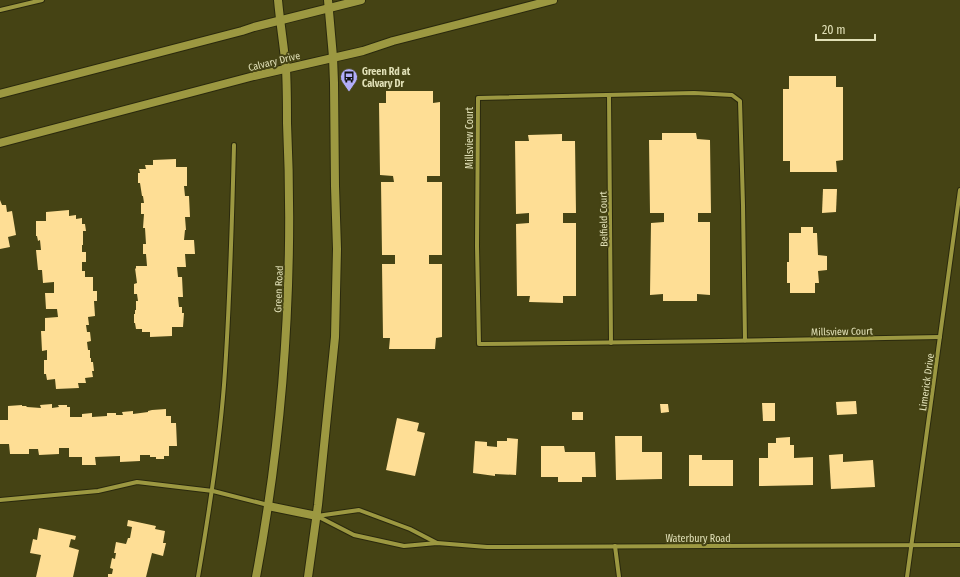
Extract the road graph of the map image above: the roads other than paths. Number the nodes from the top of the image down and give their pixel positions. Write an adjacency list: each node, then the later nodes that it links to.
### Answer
1 (42, 0): 6 (street)
2 (278, 0): 7 (street, Green Road)
3 (361, 0): 5 (street)
4 (553, 0): 8 (street, Calvary Drive)
5 (329, 4): 7 (street); 8 (street)
6 (0, 10)
7 (280, 21): 9 (street, Green Road); 10 (street)
8 (333, 56): 9 (street, Calvary Drive); 21 (street)
9 (286, 68): 12 (street, Calvary Drive); 20 (street, Green Road)
10 (0, 94)
11 (609, 95): 16 (street, Millsview Court); 17 (street, Belfield Court); 17 (street, Millsview Court)
12 (0, 143)
13 (234, 145): 18 (street)
14 (960, 190): 15 (street, Limerick Drive)
15 (940, 337): 16 (street, Millsview Court); 23 (street, Limerick Drive)
16 (745, 341): 17 (street, Millsview Court)
17 (611, 343)
18 (213, 491): 19 (street); 20 (street); 26 (street)
19 (0, 500)
20 (268, 506): 21 (street); 27 (street, Green Road)
21 (317, 516): 22 (street, Waterbury Road); 22 (street, Waterbury Road); 28 (street)
22 (437, 543): 25 (street, Waterbury Road)
23 (912, 545): 24 (street, Waterbury Road); 25 (street, Waterbury Road); 30 (street, Limerick Drive)
24 (960, 545)
25 (615, 546): 29 (street)
26 (198, 577)
27 (256, 577)
28 (308, 577)
29 (619, 577)
30 (907, 577)

